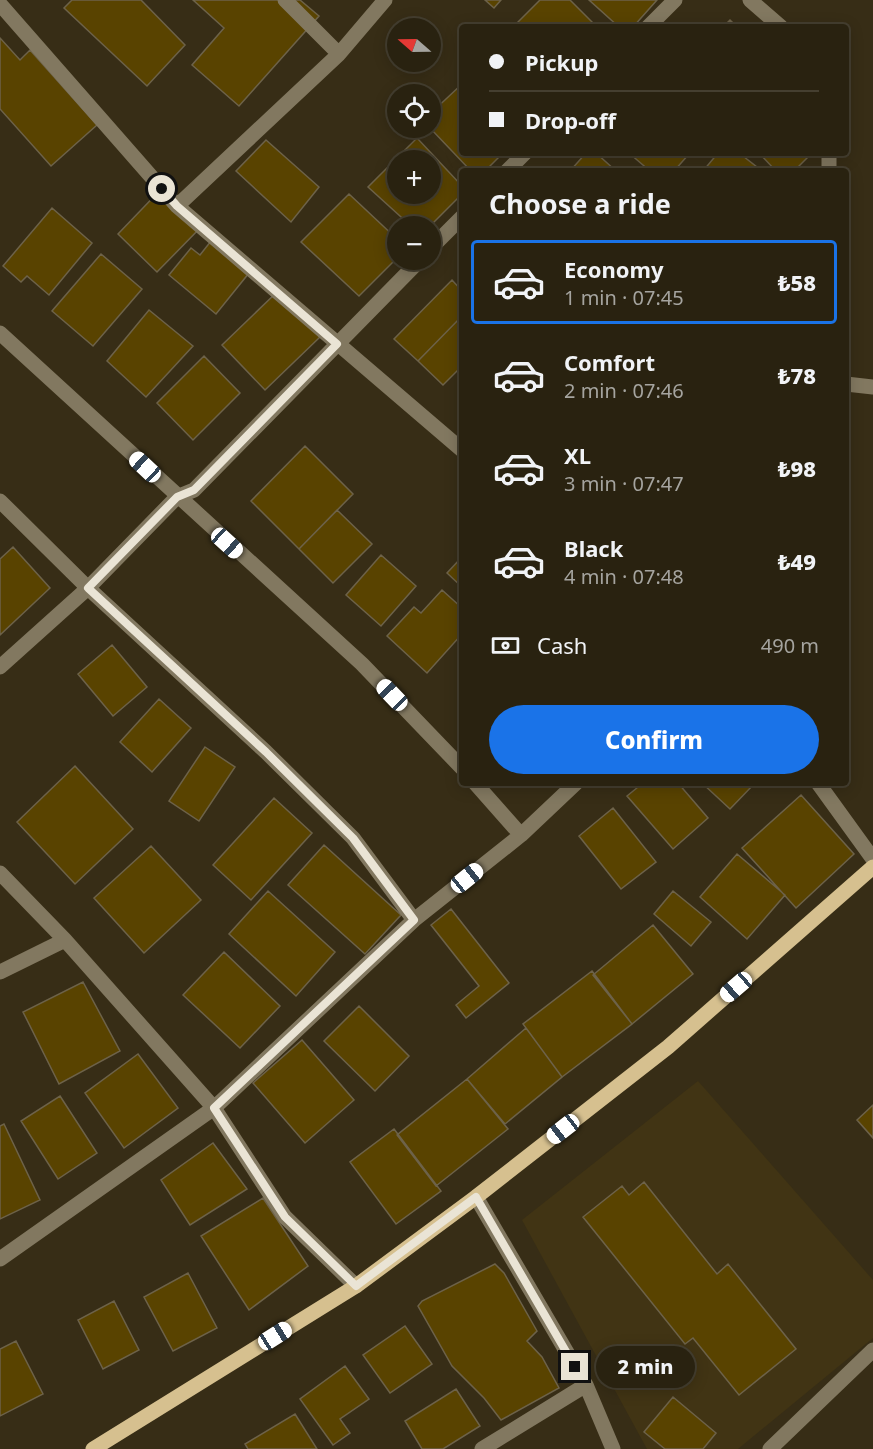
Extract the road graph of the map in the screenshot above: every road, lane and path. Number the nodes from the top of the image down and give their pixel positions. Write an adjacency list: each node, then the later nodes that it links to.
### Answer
1 (285, 0): 8 (street)
2 (385, 0): 8 (street)
3 (675, 0): 6 (street)
4 (750, 0): 7 (street)
5 (0, 4): 11 (street)
6 (651, 24)
7 (778, 24)
8 (339, 54): 11 (street)
9 (522, 156): 10 (street)
10 (510, 168)
11 (177, 206): 16 (street)
12 (459, 220): 13 (street)
13 (441, 238)
14 (410, 270): 16 (street)
15 (0, 333): 20 (street)
16 (337, 344): 19 (street); 20 (street)
17 (849, 384): 18 (street)
18 (873, 387)
19 (459, 447)
20 (177, 497): 22 (street); 24 (street)
21 (0, 501): 22 (street)
22 (88, 588): 23 (street); 32 (street)
23 (0, 667)
24 (459, 765)
25 (478, 786): 28 (street)
26 (573, 786): 28 (street)
27 (820, 786): 29 (street)
28 (521, 835): 32 (street)
29 (873, 859)
30 (873, 867): 36 (main road)
31 (0, 873): 33 (street)
32 (414, 920): 35 (street)
33 (65, 940): 34 (street); 35 (street)
34 (0, 972)
35 (214, 1108): 37 (street); 38 (street)
36 (476, 1197): 38 (main road); 40 (street)
37 (0, 1259)
38 (356, 1286): 41 (main road)
39 (873, 1350): 44 (street)
40 (586, 1385): 42 (street); 43 (street)
41 (93, 1449)
42 (482, 1449)
43 (613, 1449)
44 (770, 1449)

